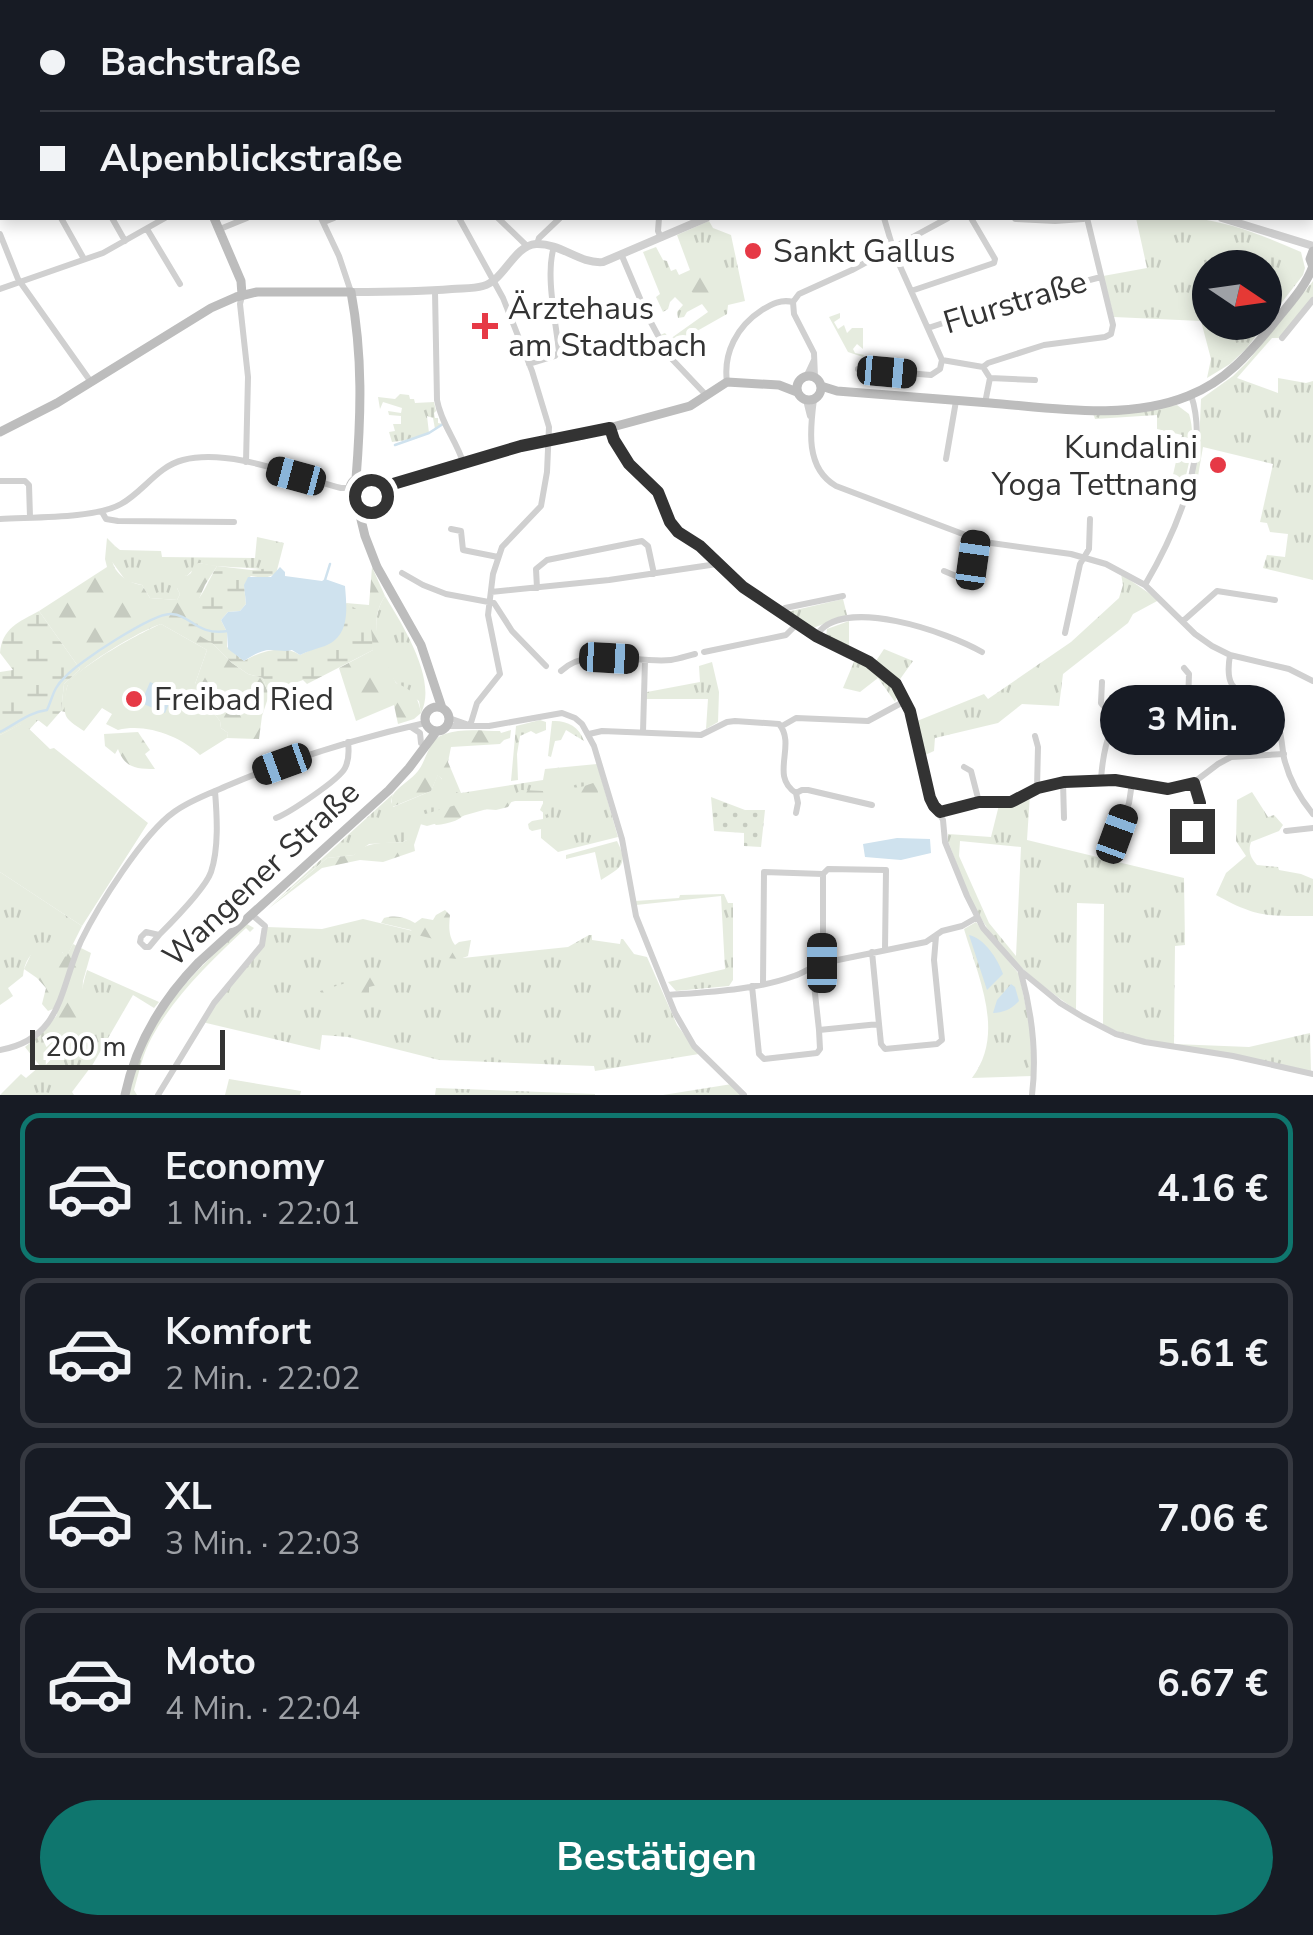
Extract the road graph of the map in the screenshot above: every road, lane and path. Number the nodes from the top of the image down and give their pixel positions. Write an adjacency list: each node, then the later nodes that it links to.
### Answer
1 (62, 220): 27 (street)
2 (113, 220): 21 (street)
3 (162, 220): 17 (street)
4 (215, 220): 18 (main road)
5 (242, 220): 18 (street)
6 (322, 220): 36 (street)
7 (460, 220): 30 (street)
8 (501, 220): 22 (street)
9 (557, 220): 22 (street)
10 (659, 220): 20 (street)
11 (702, 220): 20 (street)
12 (885, 220): 24 (street)
13 (944, 220): 24 (street)
14 (972, 220): 35 (street)
15 (1086, 220): 28 (street)
16 (1228, 220): 26 (street)
17 (147, 229): 21 (street); 32 (street)
18 (220, 229): 37 (main road)
19 (0, 234): 31 (street)
20 (661, 238): 25 (street)
21 (126, 241): 27 (street)
22 (532, 245): 23 (street); 30 (street)
23 (554, 247): 25 (street); 41 (street)
24 (893, 248): 35 (street); 39 (street)
25 (622, 256): 53 (street)
26 (1312, 257): 29 (main road)
27 (84, 259): 31 (street)
28 (1101, 277): 42 (street, Flurstraße); 46 (street)
29 (1310, 279): 54 (main road)
30 (494, 280): 34 (street); 45 (street)
31 (20, 282): 33 (street); 50 (street)
32 (180, 284)
33 (0, 290)
34 (435, 290): 36 (street); 62 (street)
35 (911, 290): 42 (street)
36 (351, 292): 37 (main road); 64 (main road)
37 (242, 295): 50 (main road); 61 (street)
38 (1313, 300): 43 (street)
39 (793, 302): 51 (street); 52 (street)
40 (583, 312): 41 (street)
41 (555, 315): 45 (street)
42 (928, 328): 44 (street)
43 (1282, 338)
44 (942, 360): 46 (street); 47 (street)
45 (530, 364): 59 (street)
46 (983, 366): 48 (street)
47 (858, 369)
48 (990, 378): 49 (street); 56 (street)
49 (1035, 380)
50 (91, 382): 58 (main road)
51 (726, 382): 52 (main road); 53 (main road)
52 (810, 388): 55 (main road); 73 (street)
53 (706, 395): 57 (main road)
54 (1191, 395): 56 (main road); 80 (street)
55 (956, 401): 56 (main road); 60 (street)
56 (985, 403)
57 (610, 428): 59 (main road); 76 (street)
58 (0, 432)
59 (550, 440): 62 (main road); 74 (street)
60 (946, 459)
61 (246, 462): 64 (street); 65 (street)
62 (463, 462): 64 (main road)
63 (2, 481): 67 (street)
64 (362, 489): 99 (main road)
65 (116, 507): 66 (street); 70 (street)
66 (102, 512): 67 (street); 70 (street)
67 (30, 517): 68 (street)
68 (0, 518)
69 (1090, 519): 75 (street)
70 (118, 521): 71 (street)
71 (234, 522)
72 (450, 528): 74 (street)
73 (976, 539): 75 (street); 77 (street)
74 (498, 557): 82 (street)
75 (1084, 557): 80 (street); 89 (street)
76 (718, 564): 79 (street); 86 (street)
77 (944, 571)
78 (402, 573): 85 (street)
79 (654, 574): 81 (street); 81 (street)
80 (1145, 586): 87 (street)
81 (537, 588): 82 (street)
82 (490, 592): 85 (street)
83 (843, 596): 86 (street)
84 (1275, 600): 87 (street)
85 (489, 601): 94 (street); 108 (street)
86 (782, 613): 88 (street)
87 (1183, 621): 92 (street)
88 (797, 624): 90 (street); 93 (street)
89 (1066, 633)
90 (816, 636): 91 (street); 101 (street)
91 (982, 652)
92 (1230, 655): 97 (street); 100 (street)
93 (645, 660): 96 (street); 111 (street)
94 (546, 666)
95 (1184, 668): 102 (street)
96 (561, 671)
97 (1313, 681)
98 (1102, 682): 105 (street)
99 (434, 686): 103 (main road); 104 (main road)
100 (1233, 688): 102 (street); 116 (street)
101 (905, 701): 109 (street); 127 (street)
102 (1188, 703): 105 (street)
103 (442, 708): 104 (main road); 106 (main road)
104 (430, 709): 110 (main road, Wangener Straße)
105 (1116, 721): 118 (street)
106 (448, 722): 108 (street); 110 (main road)
107 (410, 726): 110 (street); 114 (street); 115 (street)
108 (470, 726): 112 (street)
109 (782, 726): 111 (street); 124 (street)
110 (429, 727): 115 (main road, Wangener Straße)
111 (643, 732): 112 (street)
112 (589, 734): 148 (street)
113 (1034, 736): 122 (street)
114 (348, 742): 123 (street); 130 (street)
115 (420, 747): 137 (main road, Wangener Straße)
116 (1284, 754): 121 (street); 129 (street)
117 (964, 767): 125 (street)
118 (1101, 779): 119 (street); 120 (street)
119 (1064, 782): 122 (street); 131 (street)
120 (1132, 783): 121 (street); 134 (street)
121 (1194, 783): 135 (street)
122 (1038, 788): 125 (street)
123 (215, 791): 139 (street); 151 (street)
124 (796, 794): 126 (street); 128 (street)
125 (979, 802): 127 (street)
126 (872, 806)
127 (940, 812): 138 (street)
128 (796, 813)
129 (1313, 814)
130 (276, 818)
131 (1064, 818)
132 (1313, 828): 133 (street)
133 (1286, 831)
134 (1117, 834)
135 (1192, 835)
136 (823, 874): 141 (street); 143 (street); 146 (street)
137 (251, 914): 153 (main road, Wangener Straße); 154 (street)
138 (976, 918): 140 (street); 145 (street)
139 (159, 935)
140 (936, 936): 141 (street); 149 (street)
141 (885, 950): 142 (street)
142 (872, 952): 143 (street); 149 (street)
143 (822, 963): 144 (street)
144 (812, 966): 146 (street); 150 (street)
145 (1021, 972): 152 (street); 156 (street)
146 (763, 983): 147 (street)
147 (752, 986): 148 (street); 150 (street)
148 (668, 995): 155 (street)
149 (879, 1024): 150 (street)
150 (818, 1030)
151 (0, 1050)
152 (1313, 1074)
153 (125, 1095)
154 (158, 1095)
155 (744, 1095)
156 (1032, 1095)

